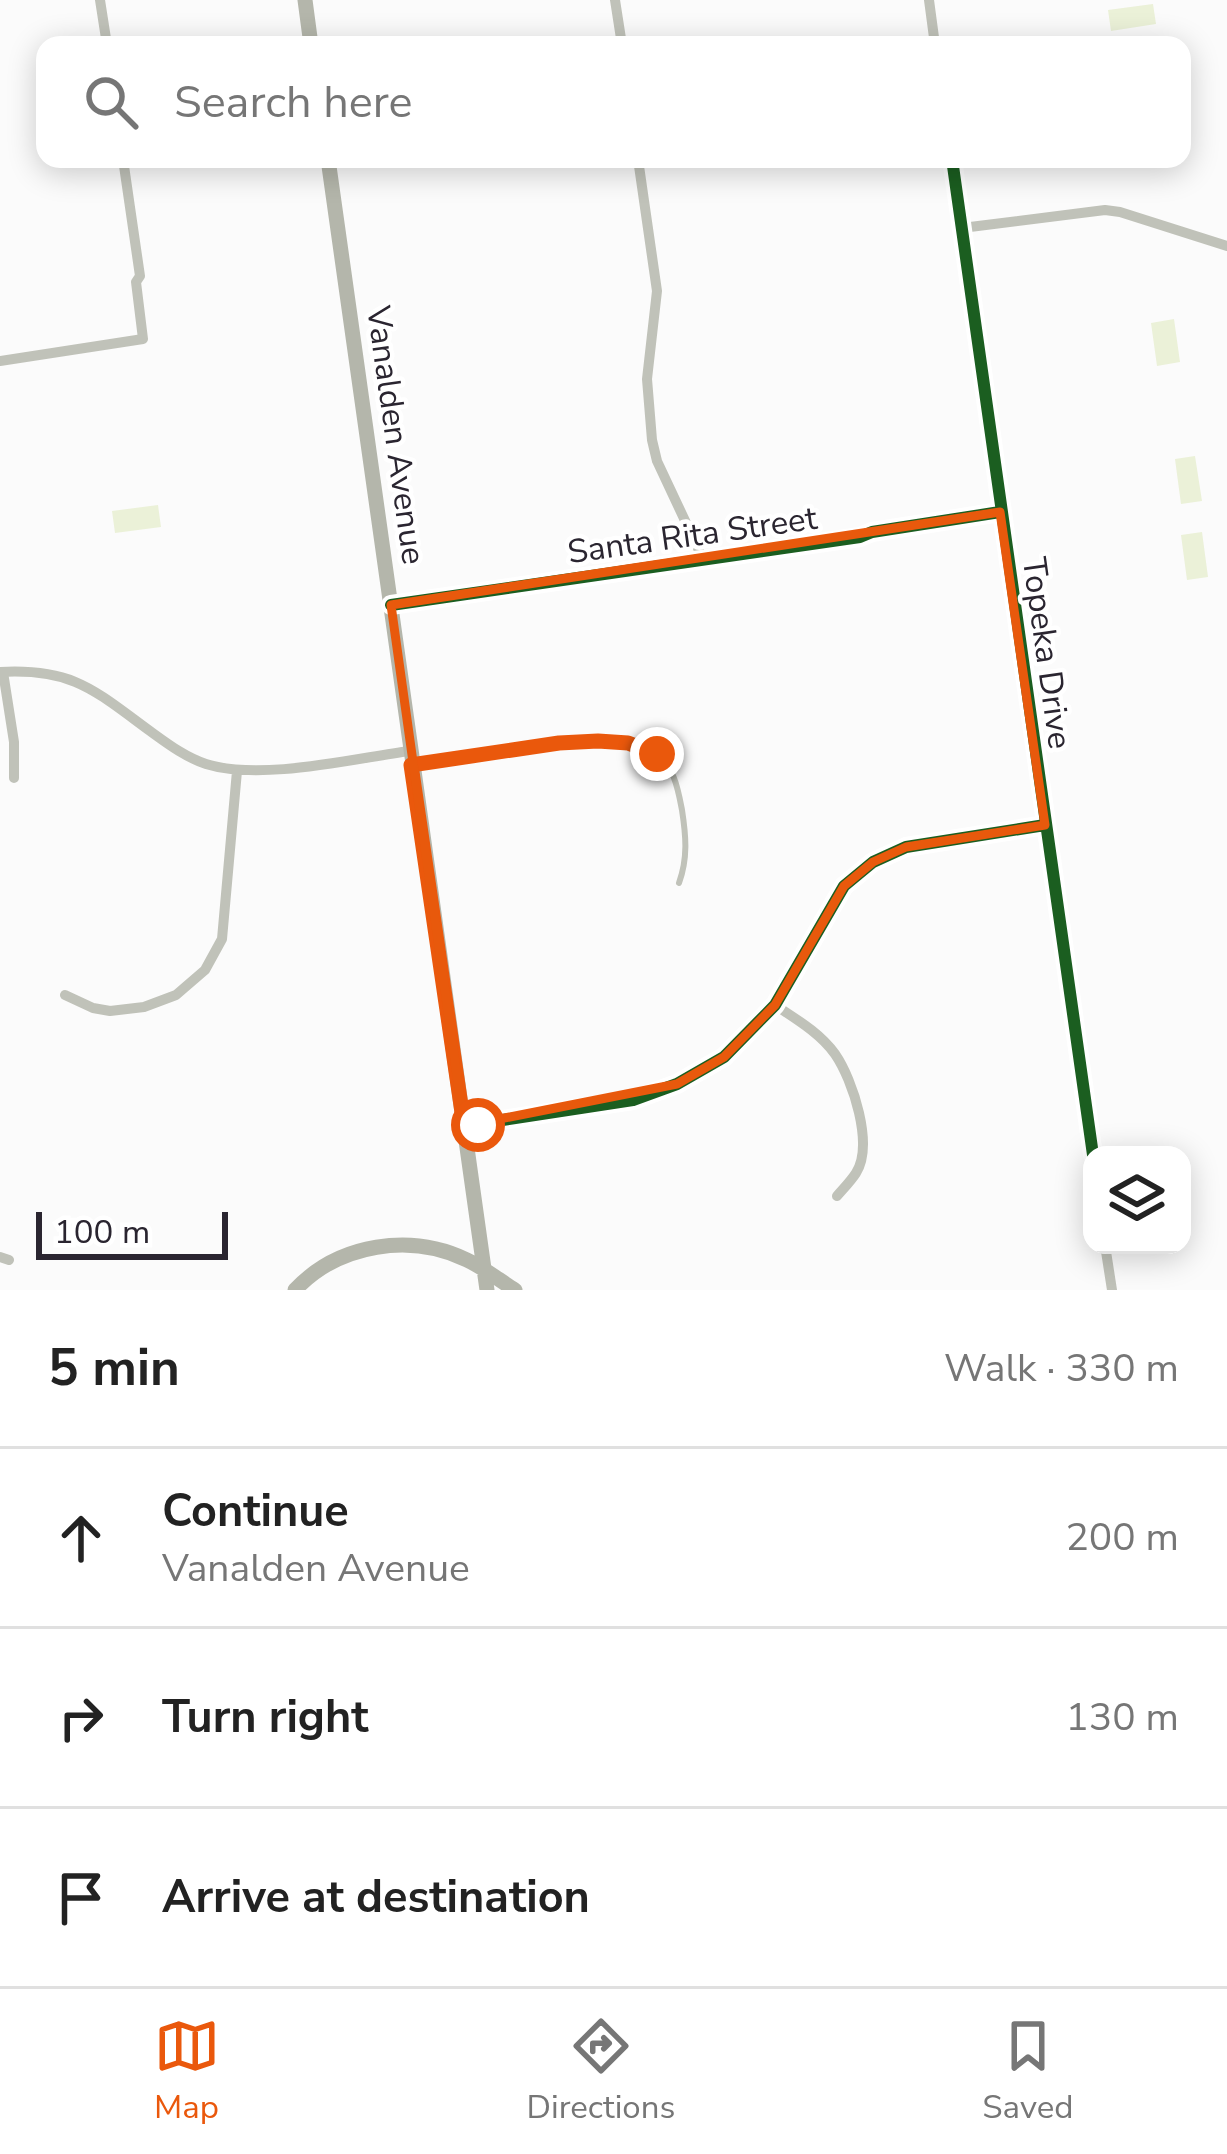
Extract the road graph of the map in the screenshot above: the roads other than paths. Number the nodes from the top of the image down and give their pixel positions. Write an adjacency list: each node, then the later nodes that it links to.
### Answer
1 (100, 0): 5 (street)
2 (305, 0): 6 (main road)
3 (616, 0): 7 (street)
4 (929, 0): 8 (street)
5 (106, 36)
6 (310, 36)
7 (621, 36)
8 (934, 36)
9 (124, 168): 15 (street)
10 (329, 168): 18 (main road, Vanalden Avenue)
11 (639, 168): 17 (street)
12 (953, 168): 13 (street, Topeka Drive)
13 (962, 228): 14 (street); 16 (street, Topeka Drive)
14 (1227, 246)
15 (0, 361)
16 (1000, 512): 17 (street, Santa Rita Street); 23 (street, Topeka Drive)
17 (704, 559): 18 (street, Santa Rita Street)
18 (391, 605): 20 (main road, Vanalden Avenue)
19 (1, 672): 21 (street); 22 (street)
20 (410, 758): 21 (street); 24 (lane); 27 (main road, Vanalden Avenue)
21 (237, 771): 25 (street)
22 (14, 778)
23 (1045, 825): 26 (street); 28 (street, Topeka Drive)
24 (679, 883)
25 (64, 994)
26 (775, 1005): 27 (street); 29 (street)
27 (464, 1126): 31 (main road, Vanalden Avenue)
28 (1092, 1146)
29 (837, 1196)
30 (1106, 1254): 35 (street)
31 (484, 1269): 32 (main road); 33 (main road, Vanalden Avenue); 34 (main road)
32 (296, 1290)
33 (487, 1290)
34 (515, 1290)
35 (1112, 1290)

